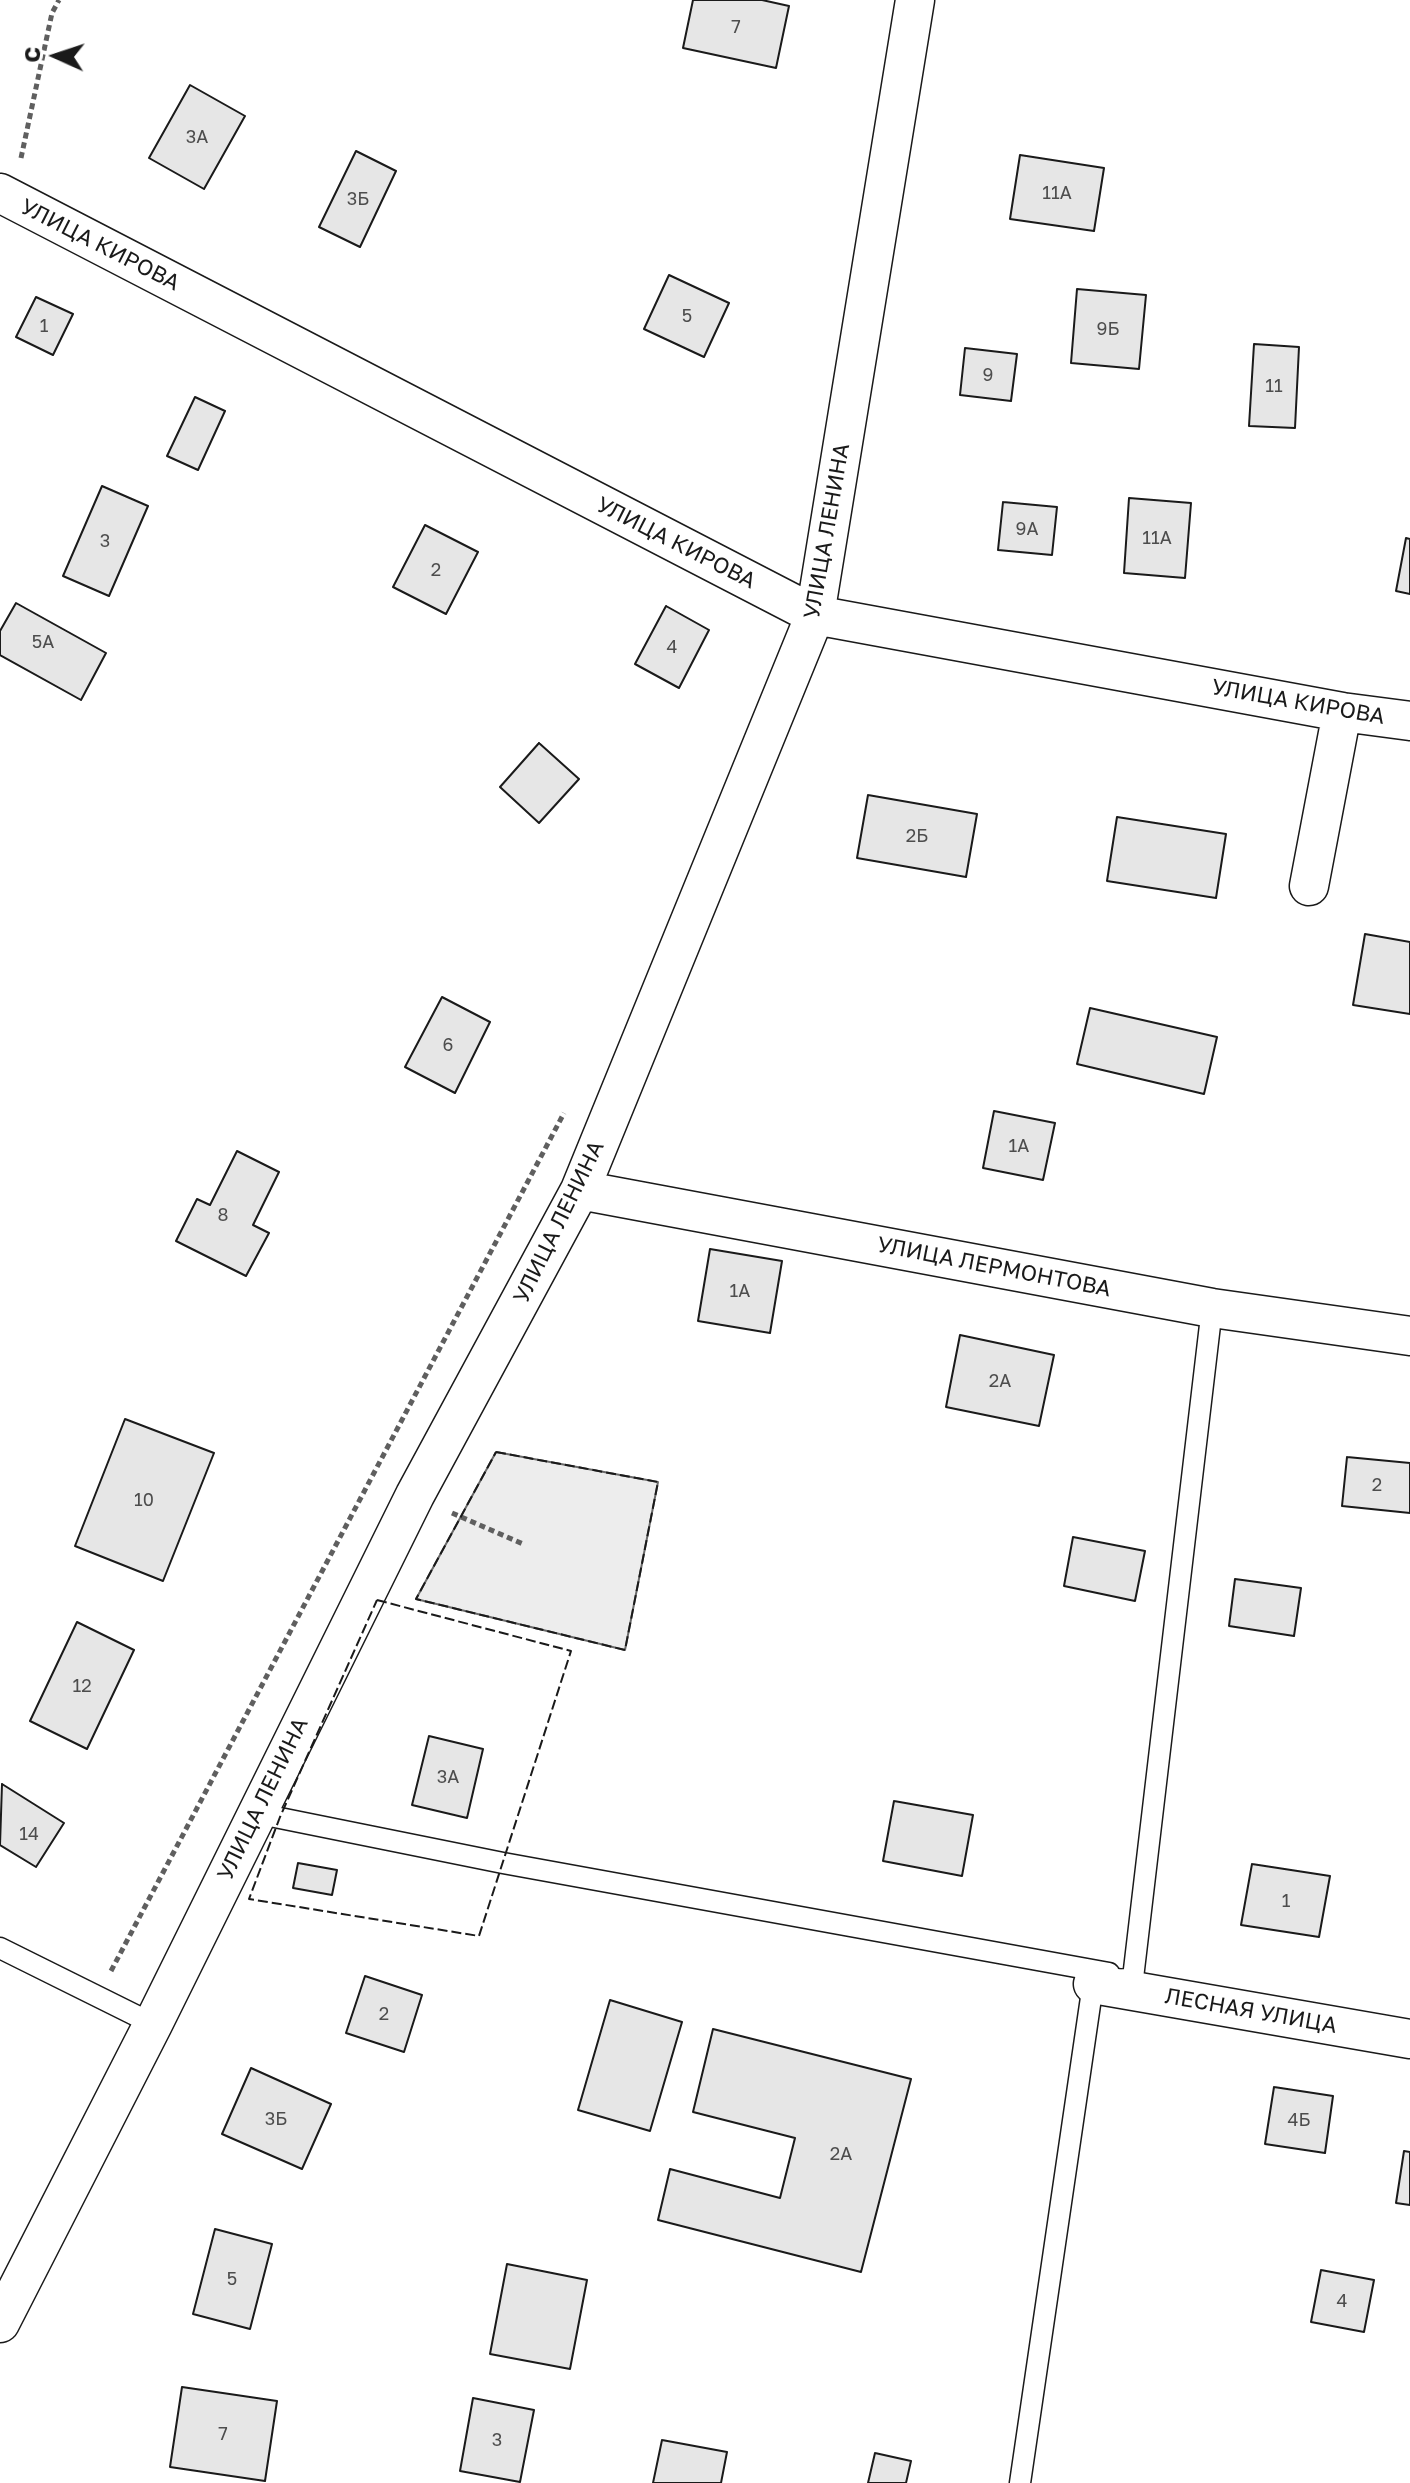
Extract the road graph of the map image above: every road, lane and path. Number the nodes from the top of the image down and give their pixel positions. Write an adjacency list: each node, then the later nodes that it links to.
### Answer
1 (59, 0): 3 (path)
2 (915, 0): 4 (street, УЛИЦА ЛЕНИНА)
3 (0, 194): 4 (street, УЛИЦА КИРОВА)
4 (815, 615): 5 (street, УЛИЦА КИРОВА); 9 (street, УЛИЦА ЛЕНИНА)
5 (1342, 712): 6 (street, УЛИЦА КИРОВА); 7 (street)
6 (1410, 721)
7 (1309, 886)
8 (570, 1101): 18 (path)
9 (580, 1190): 10 (street, УЛИЦА ЛЕРМОНТОВА); 12 (street, УЛИЦА ЛЕНИНА)
10 (1212, 1308): 11 (street, УЛИЦА ЛЕРМОНТОВА); 16 (lane)
11 (1410, 1336)
12 (415, 1495): 13 (path); 14 (street, УЛИЦА ЛЕНИНА)
13 (523, 1544)
14 (255, 1813): 16 (lane); 19 (street, УЛИЦА ЛЕНИНА)
15 (0, 1948): 18 (lane)
16 (1133, 1978): 17 (lane)
17 (1093, 1984): 20 (street, ЛЕСНАЯ УЛИЦА); 22 (lane)
18 (98, 1996): 19 (lane)
19 (153, 2024): 21 (street, УЛИЦА ЛЕНИНА)
20 (1410, 2039)
21 (0, 2323)
22 (1020, 2483)

